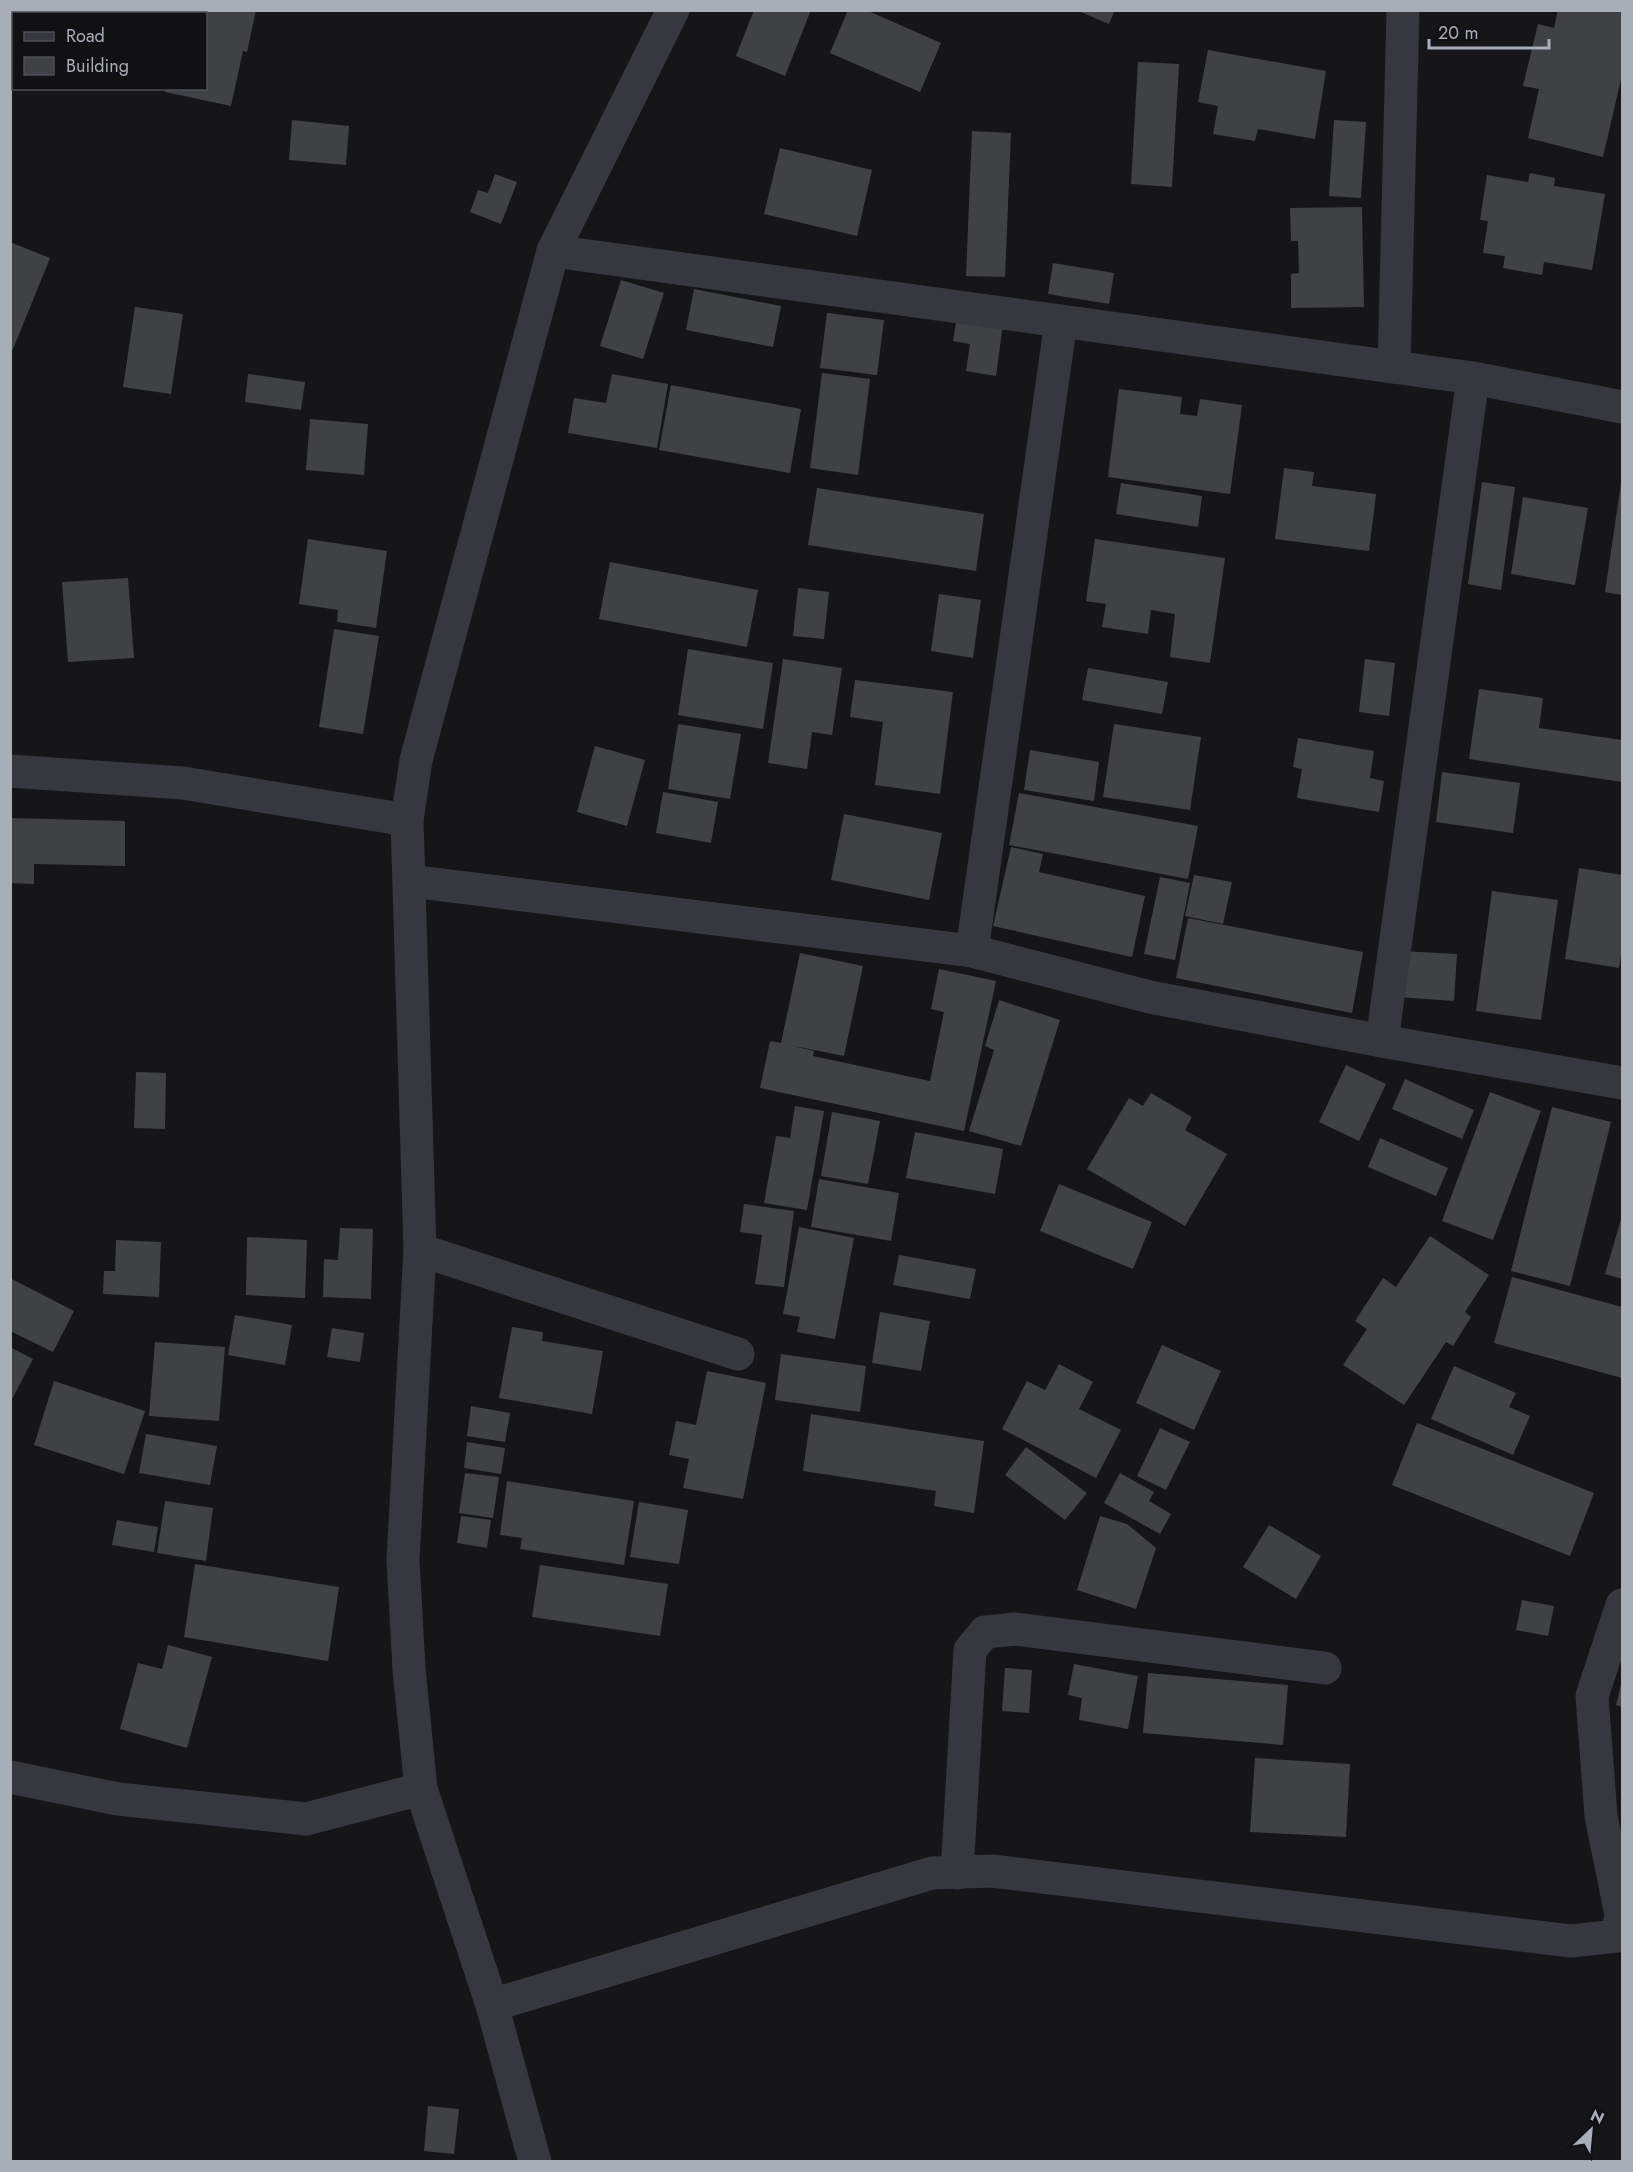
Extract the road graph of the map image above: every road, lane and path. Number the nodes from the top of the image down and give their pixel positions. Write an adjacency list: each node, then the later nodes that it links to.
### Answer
1 (673, 10): 3 (street)
2 (1402, 10): 5 (street)
3 (553, 251): 4 (street); 9 (street)
4 (1061, 321): 5 (street); 11 (street)
5 (1394, 367): 6 (street)
6 (1473, 378): 7 (street); 12 (street)
7 (1623, 407)
8 (10, 771): 9 (street)
9 (408, 820): 10 (street)
10 (410, 881): 11 (street); 14 (street)
11 (972, 951): 12 (street)
12 (1382, 1041): 13 (street)
13 (1623, 1083)
14 (420, 1250): 15 (street); 19 (street)
15 (738, 1354)
16 (1623, 1605): 20 (street)
17 (1325, 1668): 20 (street)
18 (10, 1777): 19 (street)
19 (421, 1789): 21 (street)
20 (957, 1873): 21 (street)
21 (492, 2006): 22 (street)
22 (535, 2162)

